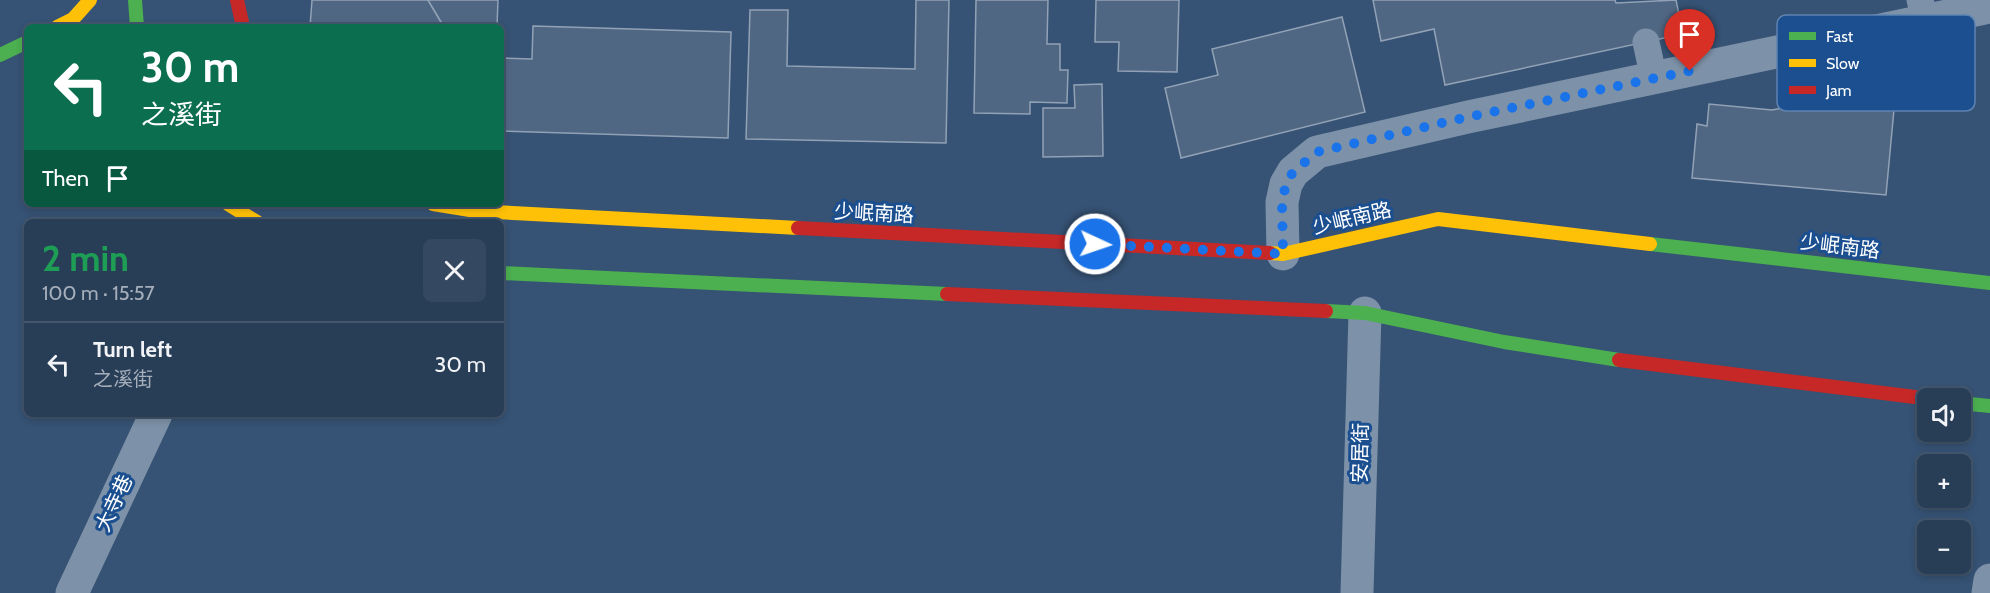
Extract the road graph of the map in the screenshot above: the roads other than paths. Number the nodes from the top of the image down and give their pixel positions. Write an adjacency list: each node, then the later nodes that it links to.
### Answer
1 (77, 0): 8 (main road)
2 (90, 0): 8 (main road)
3 (135, 0): 9 (main road)
4 (237, 0): 10 (main road)
5 (1990, 7): 6 (street)
6 (1922, 10): 7 (street)
7 (1903, 15)
8 (74, 23)
9 (137, 24)
10 (242, 24)
11 (1646, 42): 15 (lane)
12 (24, 43): 14 (main road)
13 (1777, 47): 15 (street)
14 (0, 55)
15 (1654, 79): 19 (street)
16 (233, 207): 18 (main road)
17 (451, 207): 19 (main road, 少岷南路)
18 (251, 219)
19 (1283, 254): 21 (main road, 少岷南路)
20 (504, 273): 22 (main road)
21 (1990, 284)
22 (1365, 313): 23 (main road); 29 (street, 安居街)
23 (1917, 397)
24 (1971, 404): 25 (main road)
25 (1990, 406)
26 (155, 417): 28 (street, 大寺巷)
27 (1990, 580): 30 (street)
28 (72, 593)
29 (1357, 593)
30 (1989, 593)

